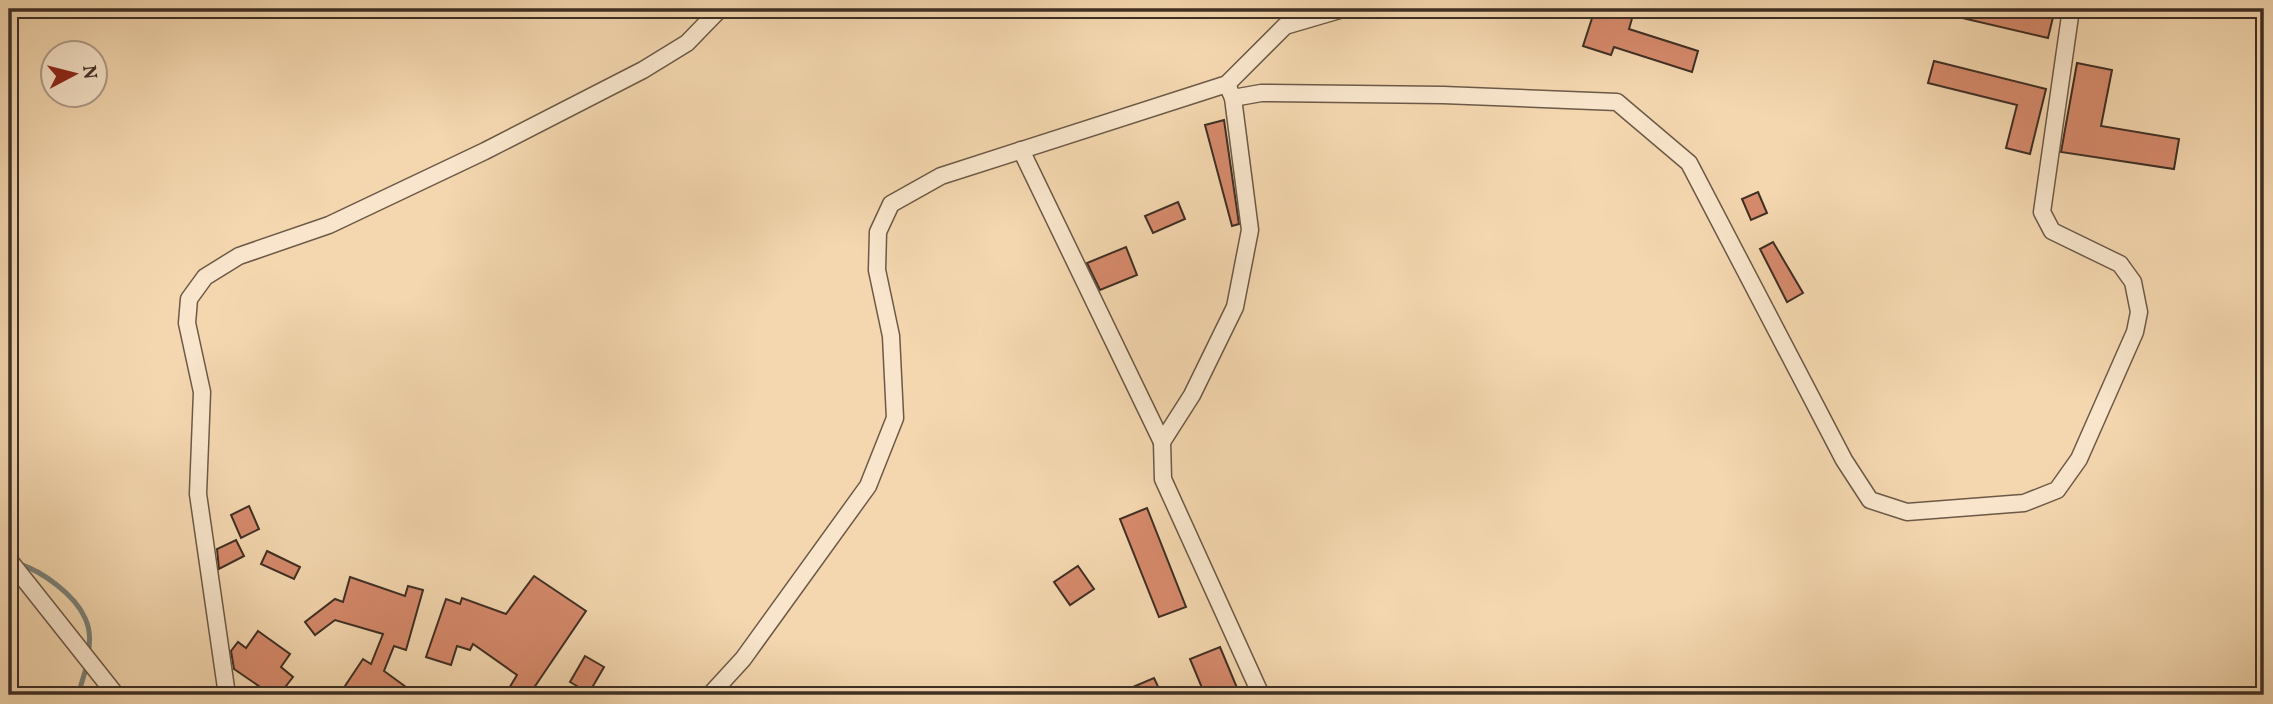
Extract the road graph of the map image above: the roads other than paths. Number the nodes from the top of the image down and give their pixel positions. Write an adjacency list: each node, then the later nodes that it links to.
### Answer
1 (720, 9): 9 (street)
2 (1343, 9): 4 (street)
3 (2071, 9): 4 (street)
4 (1230, 91): 5 (street); 6 (street)
5 (1021, 150): 6 (street); 10 (street)
6 (1162, 442): 11 (street)
7 (13, 566): 8 (street)
8 (116, 695)
9 (227, 695)
10 (710, 695)
11 (1261, 695)

